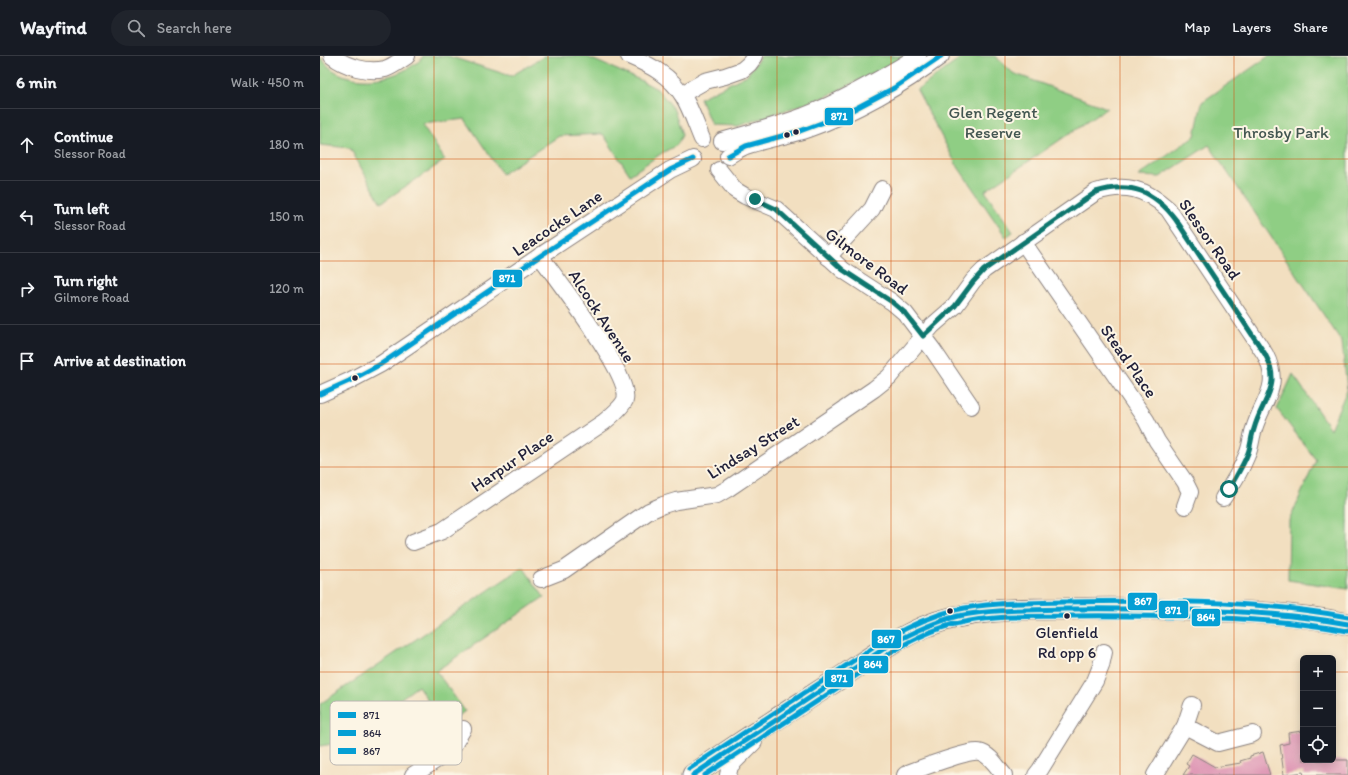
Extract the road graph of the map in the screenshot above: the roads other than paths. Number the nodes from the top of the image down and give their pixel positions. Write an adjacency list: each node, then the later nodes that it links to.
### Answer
1 (332, 56): 2 (street)
2 (407, 56)
3 (629, 56): 7 (street)
4 (755, 56): 7 (street)
5 (918, 56): 9 (street)
6 (941, 56): 10 (street)
7 (682, 94): 8 (street)
8 (702, 139): 9 (street); 11 (street)
9 (722, 141): 10 (street)
10 (728, 156): 11 (street)
11 (705, 167): 14 (street, Leacocks Lane); 15 (street, Gilmore Road)
12 (882, 189): 15 (street)
13 (1024, 242): 16 (street, Slessor Road); 20 (street, Slessor Road); 21 (street, Stead Place)
14 (540, 256): 17 (street, Leacocks Lane); 18 (street, Alcock Avenue)
15 (828, 257): 16 (street, Gilmore Road)
16 (923, 336): 19 (street, Gilmore Road); 23 (street, Lindsay Street)
17 (320, 394)
18 (624, 400): 22 (street, Harpur Place)
19 (970, 406)
20 (1223, 498)
21 (1185, 506)
22 (413, 542)
23 (541, 579)
24 (1348, 624): 27 (main road)
25 (1104, 652): 36 (street)
26 (1192, 705): 28 (street)
27 (791, 709): 32 (main road); 33 (street)
28 (1185, 726): 29 (street); 37 (street)
29 (1253, 734)
30 (428, 765): 31 (street)
31 (413, 775)
32 (692, 775)
33 (728, 775)
34 (905, 775): 35 (street)
35 (1004, 775)
36 (1036, 775)
37 (1155, 775)

